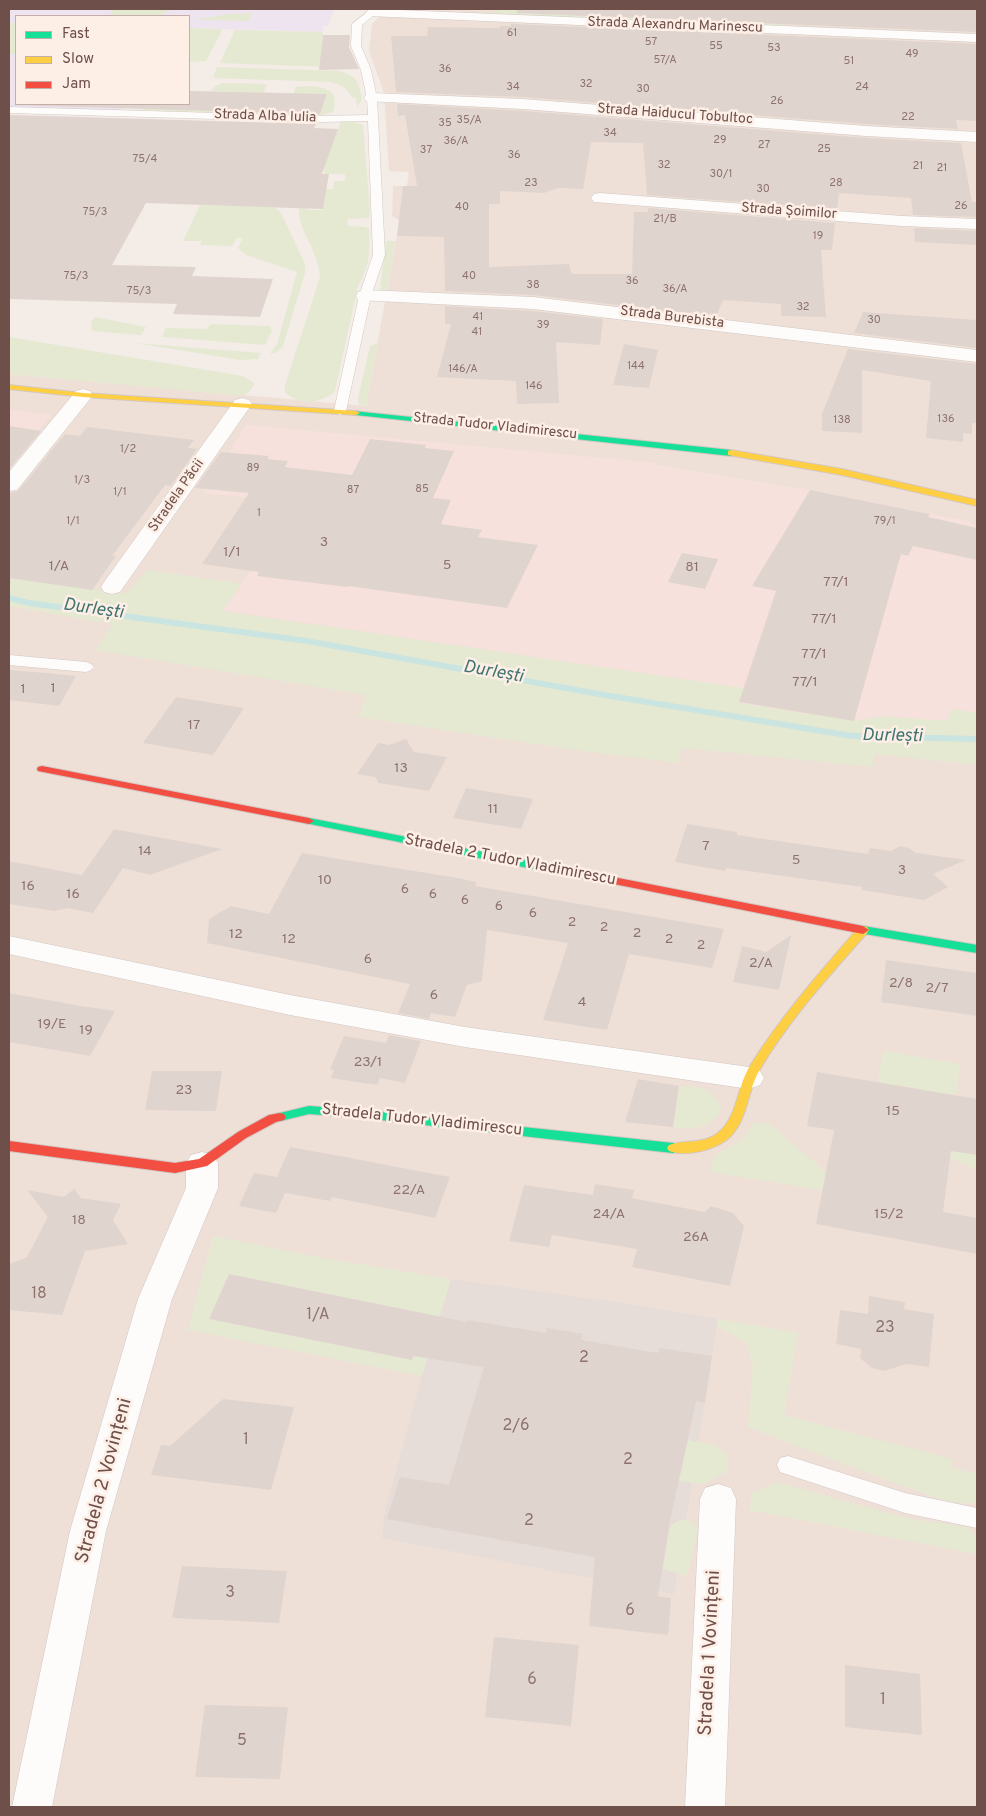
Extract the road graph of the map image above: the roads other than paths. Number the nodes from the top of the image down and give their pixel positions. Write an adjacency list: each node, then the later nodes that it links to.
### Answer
1 (374, 11): 2 (street, Strada Alexandru Marinescu); 3 (lane)
2 (977, 38)
3 (372, 98): 5 (lane); 6 (street, Strada Haiducul Tobultoc)
4 (9, 110): 5 (lane, Strada Alba Iulia)
5 (372, 118): 9 (lane)
6 (977, 137)
7 (600, 198): 8 (street, Strada Șoimilor)
8 (977, 224)
9 (365, 296): 10 (street, Strada Burebista); 14 (lane)
10 (977, 356)
11 (9, 387): 12 (street, Strada Tudor Vladimirescu)
12 (83, 395): 13 (street, Strada Tudor Vladimirescu); 15 (street)
13 (242, 404): 14 (street, Strada Tudor Vladimirescu); 17 (street, Stradela Păcii)
14 (340, 411): 16 (street, Strada Tudor Vladimirescu)
15 (9, 485)
16 (977, 502)
17 (112, 587)
18 (9, 660): 19 (lane)
19 (86, 667)
20 (42, 769): 21 (street, Stradela 2 Tudor Vladimirescu)
21 (864, 930): 23 (street, Stradela 2 Tudor Vladimirescu); 24 (street, Stradela Tudor Vladimirescu)
22 (9, 945): 24 (street)
23 (977, 949)
24 (749, 1078): 26 (street, Stradela Tudor Vladimirescu)
25 (9, 1146): 26 (street, Stradela Tudor Vladimirescu)
26 (202, 1163): 30 (street, Stradela 2 Vovințeni)
27 (788, 1465): 29 (lane)
28 (718, 1499): 31 (street, Stradela 1 Vovințeni)
29 (977, 1518)
30 (32, 1807)
31 (705, 1807)

